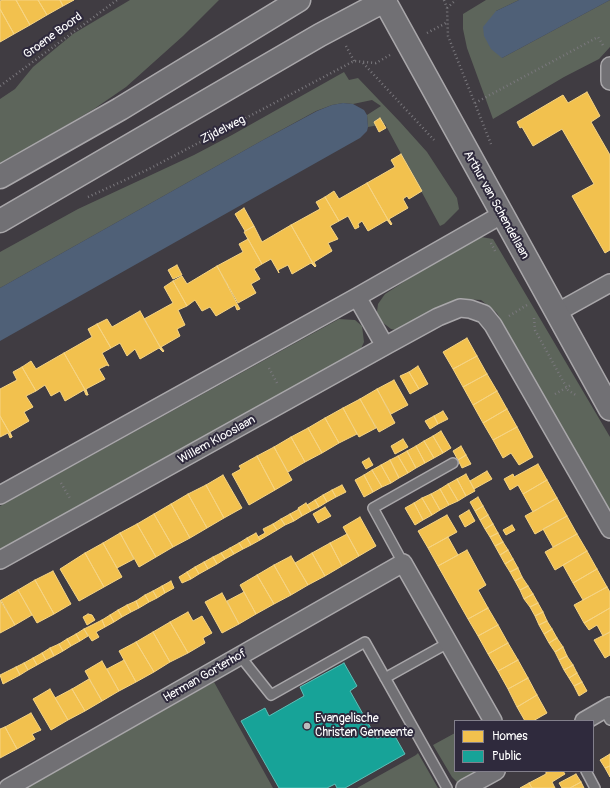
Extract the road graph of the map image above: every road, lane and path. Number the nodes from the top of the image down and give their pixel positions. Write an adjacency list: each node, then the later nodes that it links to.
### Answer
1 (117, 0): 12 (path, Groene Boord)
2 (300, 0): 14 (main road)
3 (385, 0): 8 (main road, Arthur van Schendellaan); 17 (main road)
4 (444, 0): 6 (path)
5 (456, 0): 6 (path)
6 (447, 8): 7 (path)
7 (446, 22): 8 (path, Zijdelweg); 9 (path)
8 (408, 44): 10 (path, Zijdelweg); 16 (main road, Arthur van Schendellaan)
9 (609, 59): 11 (street)
10 (362, 62): 13 (path); 15 (path, Zijdelweg)
11 (610, 81)
12 (0, 86)
13 (435, 140)
14 (0, 177)
15 (81, 201)
16 (501, 215): 19 (street); 21 (main road, Arthur van Schendellaan)
17 (0, 221)
18 (610, 283): 21 (street)
19 (357, 297): 24 (street); 26 (street)
20 (529, 312): 23 (path)
21 (556, 313): 30 (main road, Arthur van Schendellaan)
22 (532, 318): 25 (path)
23 (494, 324): 24 (street); 29 (street)
24 (385, 346): 28 (street, Willem Klooslaan)
25 (544, 346)
26 (259, 351): 28 (path); 32 (street)
27 (574, 384): 29 (path)
28 (287, 401): 34 (street, Willem Klooslaan)
29 (538, 403): 35 (street)
30 (610, 409)
31 (453, 463): 37 (lane)
32 (52, 466): 33 (street); 34 (path)
33 (0, 495)
34 (80, 516): 36 (street, Willem Klooslaan)
35 (610, 529)
36 (0, 560)
37 (404, 563): 38 (street); 39 (street, Herman Gorterhof)
38 (448, 643): 40 (lane); 42 (street)
39 (240, 656): 40 (lane); 46 (street, Herman Gorterhof)
40 (385, 678): 47 (lane)
41 (608, 712): 43 (street)
42 (492, 720)
43 (587, 720)
44 (494, 772): 48 (street)
45 (587, 772): 49 (lane)
46 (8, 788)
47 (447, 788)
48 (466, 788)
49 (595, 788)

